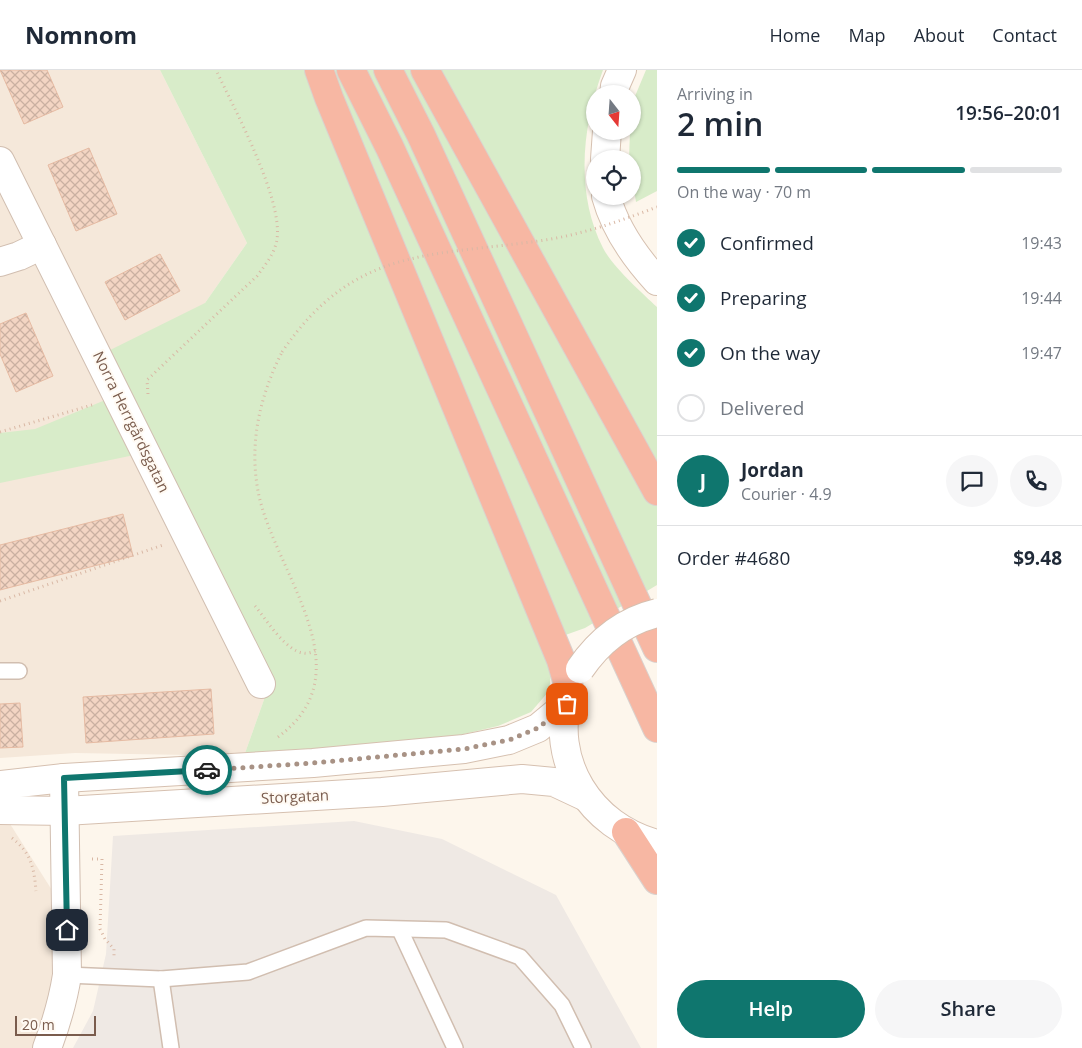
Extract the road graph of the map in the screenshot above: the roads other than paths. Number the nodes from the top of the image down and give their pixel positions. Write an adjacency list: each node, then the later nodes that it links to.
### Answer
1 (319, 70): 18 (highway)
2 (351, 70): 19 (highway)
3 (388, 70): 14 (highway)
4 (425, 70): 12 (highway)
5 (622, 70): 6 (main road)
6 (615, 85)
7 (0, 161): 9 (main road, Norra Herrgårdsgatan)
8 (608, 205): 11 (main road)
9 (42, 245): 10 (main road); 17 (main road, Norra Herrgårdsgatan)
10 (0, 262)
11 (657, 281)
12 (657, 491)
13 (657, 613): 18 (main road, bridge)
14 (657, 648)
15 (0, 671): 16 (lane)
16 (19, 671)
17 (261, 684)
18 (572, 688): 20 (main road); 22 (main road)
19 (657, 728)
20 (64, 778): 21 (main road); 23 (main road)
21 (0, 785)
22 (586, 797): 23 (main road, Storgatan); 25 (main road)
23 (65, 811): 24 (main road, Storgatan); 29 (main road)
24 (3, 822)
25 (626, 832): 26 (main road); 27 (highway)
26 (657, 844)
27 (657, 880)
28 (400, 930): 30 (lane); 33 (lane); 34 (lane)
29 (67, 975): 30 (lane); 31 (main road)
30 (161, 979): 32 (lane)
31 (46, 1048)
32 (171, 1048)
33 (455, 1048)
34 (583, 1048)

